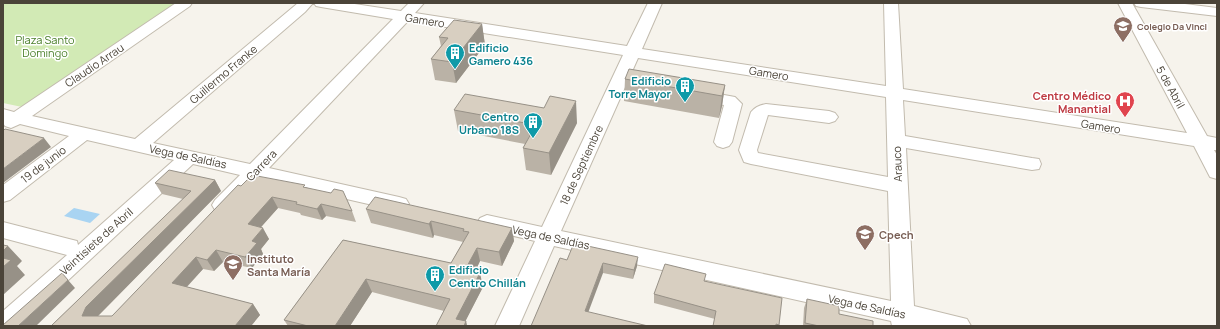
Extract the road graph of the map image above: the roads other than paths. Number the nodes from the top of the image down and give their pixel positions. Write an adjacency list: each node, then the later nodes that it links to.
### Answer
1 (185, 3): 15 (street, Claudio Arrau)
2 (306, 3): 20 (street, Guillermo Franke)
3 (321, 3): 10 (street, Gamero)
4 (417, 3): 10 (street, Carrera)
5 (655, 3): 11 (street, 18 de Septiembre)
6 (891, 3): 13 (street, Arauco)
7 (1125, 3): 19 (street, 5 de Abril)
8 (1141, 3): 9 (street)
9 (1217, 12)
10 (404, 16): 11 (street, Gamero); 23 (street, Carrera)
11 (633, 52): 13 (street, Gamero); 31 (street, 18 de Septiembre)
12 (682, 92): 18 (street)
13 (895, 93): 17 (street, Arauco); 19 (street, Gamero)
14 (829, 117): 25 (street)
15 (8, 120): 16 (street, Vega de Saldías)
16 (84, 133): 20 (street, Vega de Saldías); 26 (street, 19 de junio)
17 (896, 140): 22 (street); 25 (street, Arauco)
18 (723, 142)
19 (1209, 143): 24 (street, 5 de Abril)
20 (139, 145): 21 (street, Vega de Saldías)
21 (190, 156): 23 (street, Vega de Saldías); 34 (street, Veintisiete de Abril)
22 (1032, 164)
23 (254, 172): 27 (street, Vega de Saldías); 28 (street, Carrera)
24 (1217, 172)
25 (898, 186): 33 (street, Arauco)
26 (3, 194)
27 (422, 209)
28 (210, 218)
29 (468, 219): 31 (street, Vega de Saldías)
30 (3, 230): 32 (street)
31 (548, 236): 33 (street, Vega de Saldías); 35 (street, 18 de Septiembre)
32 (69, 247)
33 (903, 320): 36 (street, Vega de Saldías)
34 (3, 326)
35 (507, 326)
36 (959, 326)

